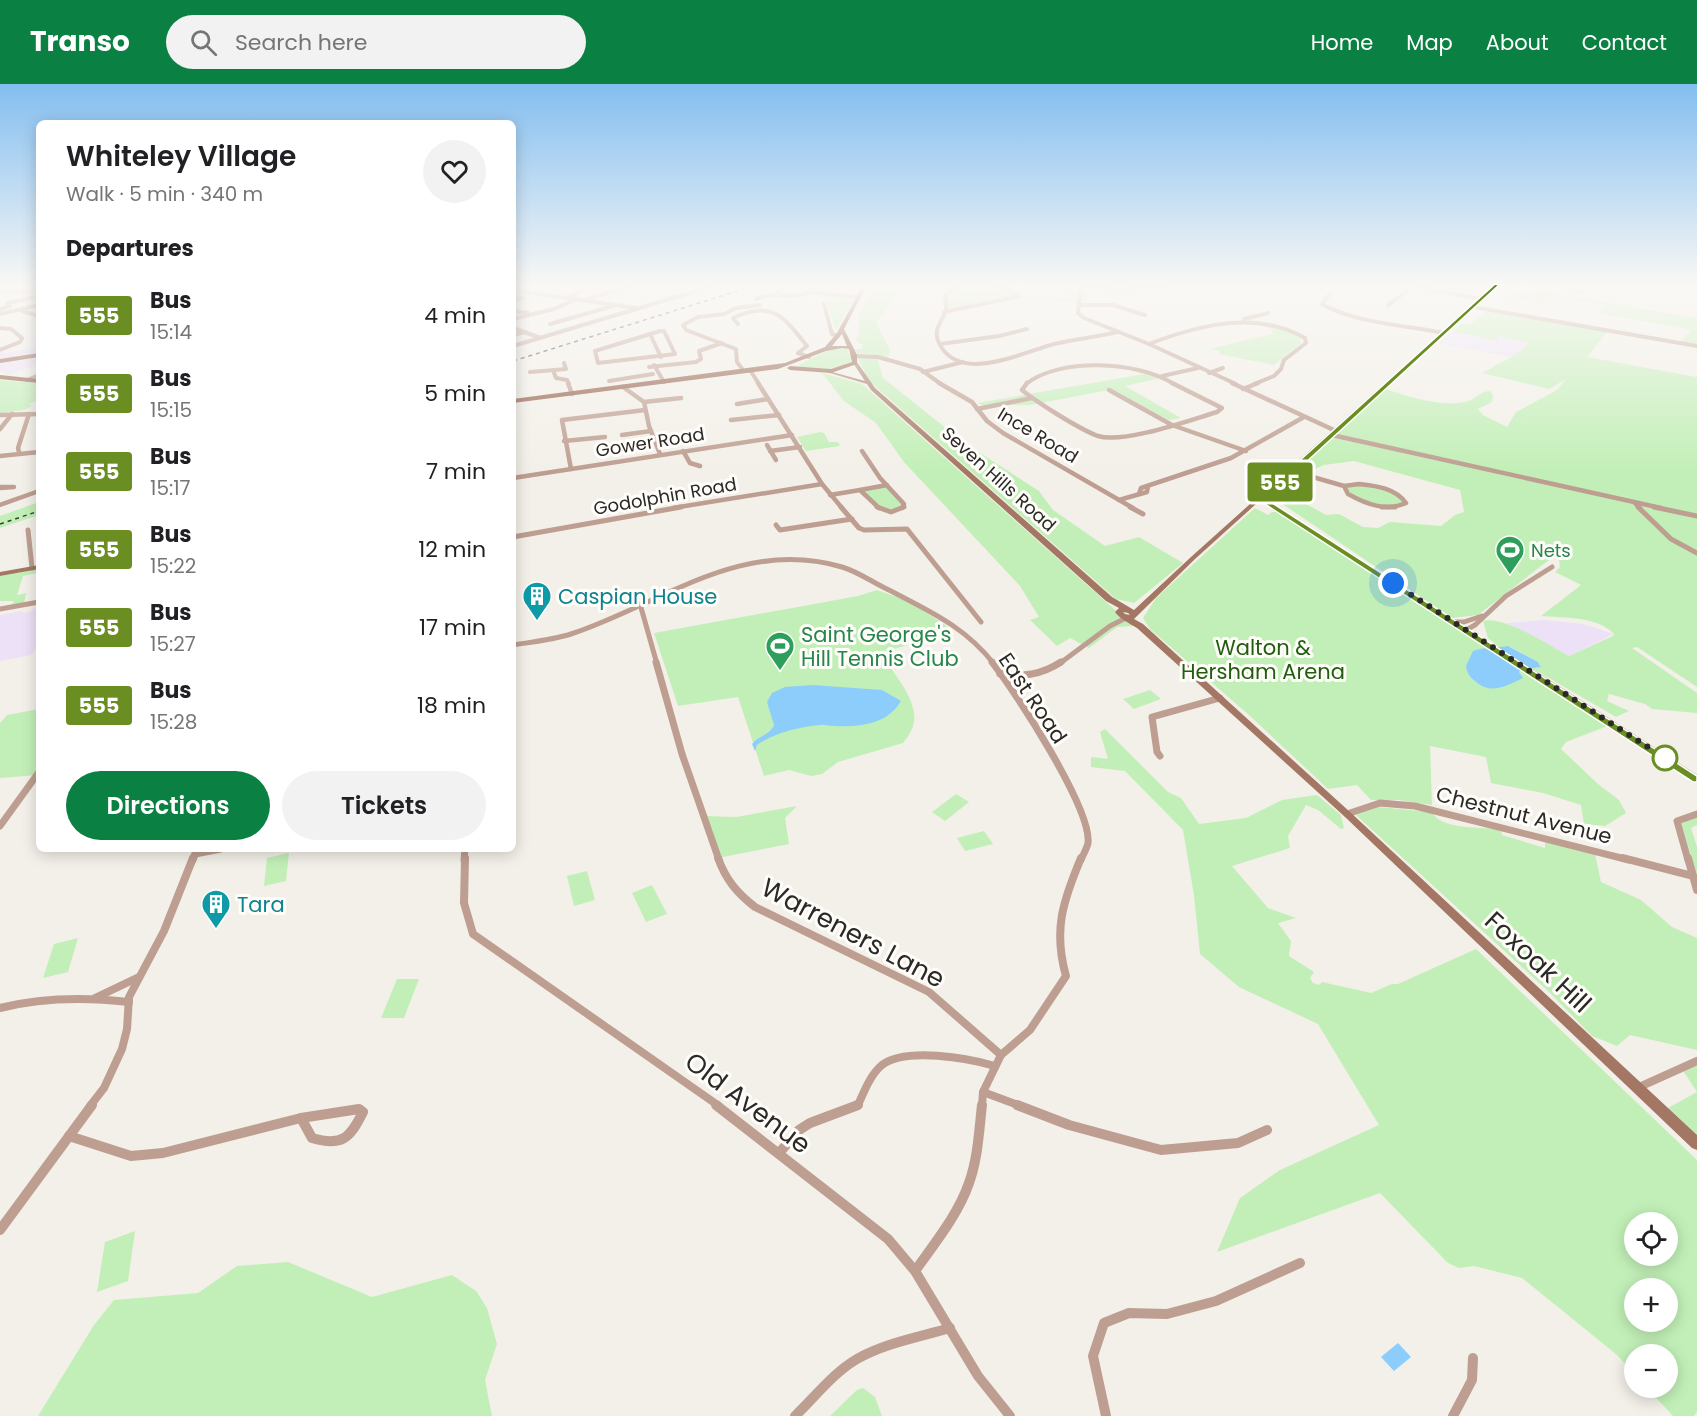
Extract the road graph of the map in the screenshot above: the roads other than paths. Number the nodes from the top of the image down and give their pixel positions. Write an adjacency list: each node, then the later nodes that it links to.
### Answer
1 (608, 347): 22 (street); 22 (street)
2 (657, 347): 16 (street)
3 (673, 347): 16 (street)
4 (710, 347): 27 (street)
5 (730, 347): 32 (street)
6 (806, 347): 17 (street)
7 (828, 347): 17 (main road)
8 (846, 347): 14 (main road)
9 (942, 347): 19 (street)
10 (1041, 347): 24 (street)
11 (1155, 347): 29 (street)
12 (1299, 347): 49 (street)
13 (1428, 347): 70 (main road)
14 (850, 348): 18 (main road)
15 (36, 356): 21 (main road)
16 (662, 356): 20 (street); 27 (street)
17 (809, 357): 25 (main road)
18 (855, 360): 28 (street, Ince Road); 33 (main road); 47 (main road, Seven Hills Road)
19 (956, 360): 24 (street); 28 (street)
20 (628, 361): 22 (street); 26 (street)
21 (0, 362)
22 (614, 362)
23 (564, 363): 31 (street)
24 (963, 363): 35 (street)
25 (798, 366): 32 (main road); 33 (main road)
26 (649, 367): 27 (street); 37 (street)
27 (654, 367): 46 (street)
28 (918, 368): 35 (street, Ince Road)
29 (1198, 368): 36 (street); 39 (street)
30 (1223, 368): 36 (street)
31 (554, 370): 34 (street); 41 (street)
32 (747, 371): 46 (main road); 54 (street)
33 (825, 371): 47 (main road, Seven Hills Road)
34 (530, 372)
35 (923, 372): 58 (street, Ince Road)
36 (1209, 373): 49 (street)
37 (653, 374): 45 (street); 46 (street)
38 (36, 376): 42 (street)
39 (1162, 376): 53 (street); 67 (street)
40 (2, 377): 42 (main road)
41 (561, 379): 44 (street); 51 (street)
42 (27, 380): 43 (main road)
43 (36, 381)
44 (552, 382)
45 (609, 382)
46 (661, 382): 48 (main road)
47 (867, 383): 113 (main road, Seven Hills Road)
48 (623, 387): 51 (main road); 56 (street)
49 (1243, 389): 65 (street)
50 (1109, 390): 67 (street)
51 (572, 394): 55 (main road)
52 (681, 398): 56 (street)
53 (1032, 398): 58 (street); 67 (street)
54 (768, 399): 57 (street); 64 (street)
55 (516, 401)
56 (644, 402): 59 (street)
57 (737, 404)
58 (977, 409): 97 (street, Ince Road)
59 (645, 410): 69 (street); 74 (street)
60 (12, 414): 61 (street); 63 (street); 68 (street)
61 (29, 414): 62 (street); 81 (street)
62 (36, 414)
63 (0, 415)
64 (779, 415): 66 (street); 72 (street)
65 (1304, 417): 70 (street); 80 (street)
66 (731, 420)
67 (1172, 425): 80 (street)
68 (0, 429)
69 (651, 431): 71 (street); 83 (street)
70 (1334, 433): 88 (main road); 98 (street)
71 (622, 435)
72 (792, 435): 76 (street); 77 (street, Gower Road)
73 (605, 437): 74 (street)
74 (564, 441): 87 (street)
75 (767, 445): 78 (street)
76 (800, 447): 78 (street); 90 (street)
77 (682, 451): 83 (street, Gower Road); 86 (street)
78 (770, 451): 85 (street)
79 (862, 451): 91 (street)
80 (1246, 451): 97 (street)
81 (19, 452)
82 (36, 452): 84 (street)
83 (660, 454): 87 (street, Gower Road)
84 (0, 456)
85 (776, 460)
86 (700, 466)
87 (571, 469): 89 (street, Gower Road)
88 (1292, 471): 92 (street); 96 (main road)
89 (516, 478)
90 (822, 484): 95 (street); 105 (street, Godolphin Road)
91 (887, 485): 93 (street); 93 (street)
92 (1344, 486): 92 (street)
93 (860, 490): 95 (street)
94 (36, 492): 99 (street)
95 (830, 495): 102 (street)
96 (1261, 499): 113 (main road); 116 (street)
97 (1119, 500): 100 (street, Ince Road)
98 (1635, 503): 101 (street); 106 (street)
99 (0, 504)
100 (1143, 514)
101 (1697, 516)
102 (852, 519): 103 (street); 115 (street)
103 (776, 525)
104 (28, 530): 107 (street)
105 (516, 536)
106 (1697, 554)
107 (36, 567): 109 (main road)
108 (1552, 567): 114 (street)
109 (0, 574)
110 (640, 604): 118 (street, East Road); 119 (street, East Road); 137 (street, Warreners Lane)
111 (36, 605): 112 (street)
112 (0, 611)
113 (1127, 614): 120 (street); 122 (main road)
114 (1482, 616): 116 (street); 117 (street)
115 (981, 622)
116 (1453, 622): 117 (street)
117 (1466, 630): 125 (street)
118 (516, 644)
119 (1000, 674): 120 (street); 121 (street, East Road)
120 (1020, 678): 121 (street)
121 (1011, 687): 137 (street, East Road)
122 (1220, 698): 123 (street); 126 (main road)
123 (1160, 756)
124 (36, 776): 128 (street)
125 (1697, 779)
126 (1347, 814): 131 (street, Chestnut Avenue); 140 (main road, Foxoak Hill)
127 (1697, 814): 131 (street)
128 (0, 826)
129 (196, 852): 133 (street)
130 (465, 852): 146 (street, Old Avenue)
131 (1693, 876): 132 (street)
132 (1697, 890)
133 (139, 976): 134 (street); 135 (street)
134 (95, 998): 135 (street); 136 (street)
135 (129, 1002): 144 (street)
136 (0, 1008)
137 (1001, 1055): 139 (street)
138 (1697, 1061): 140 (street)
139 (995, 1066): 141 (street); 146 (street)
140 (1637, 1088): 145 (main road, Foxoak Hill)
141 (983, 1092): 143 (street); 149 (street)
142 (301, 1118): 142 (street); 144 (street)
143 (1267, 1130)
144 (69, 1136): 147 (street)
145 (1697, 1144)
146 (779, 1153): 149 (street, Old Avenue)
147 (0, 1230)
148 (1300, 1263): 154 (street)
149 (915, 1271): 150 (street, Old Avenue)
150 (950, 1328): 152 (street); 153 (street, Old Avenue)
151 (1473, 1358): 155 (street)
152 (795, 1416)
153 (1010, 1416)
154 (1106, 1416)
155 (1453, 1416)

